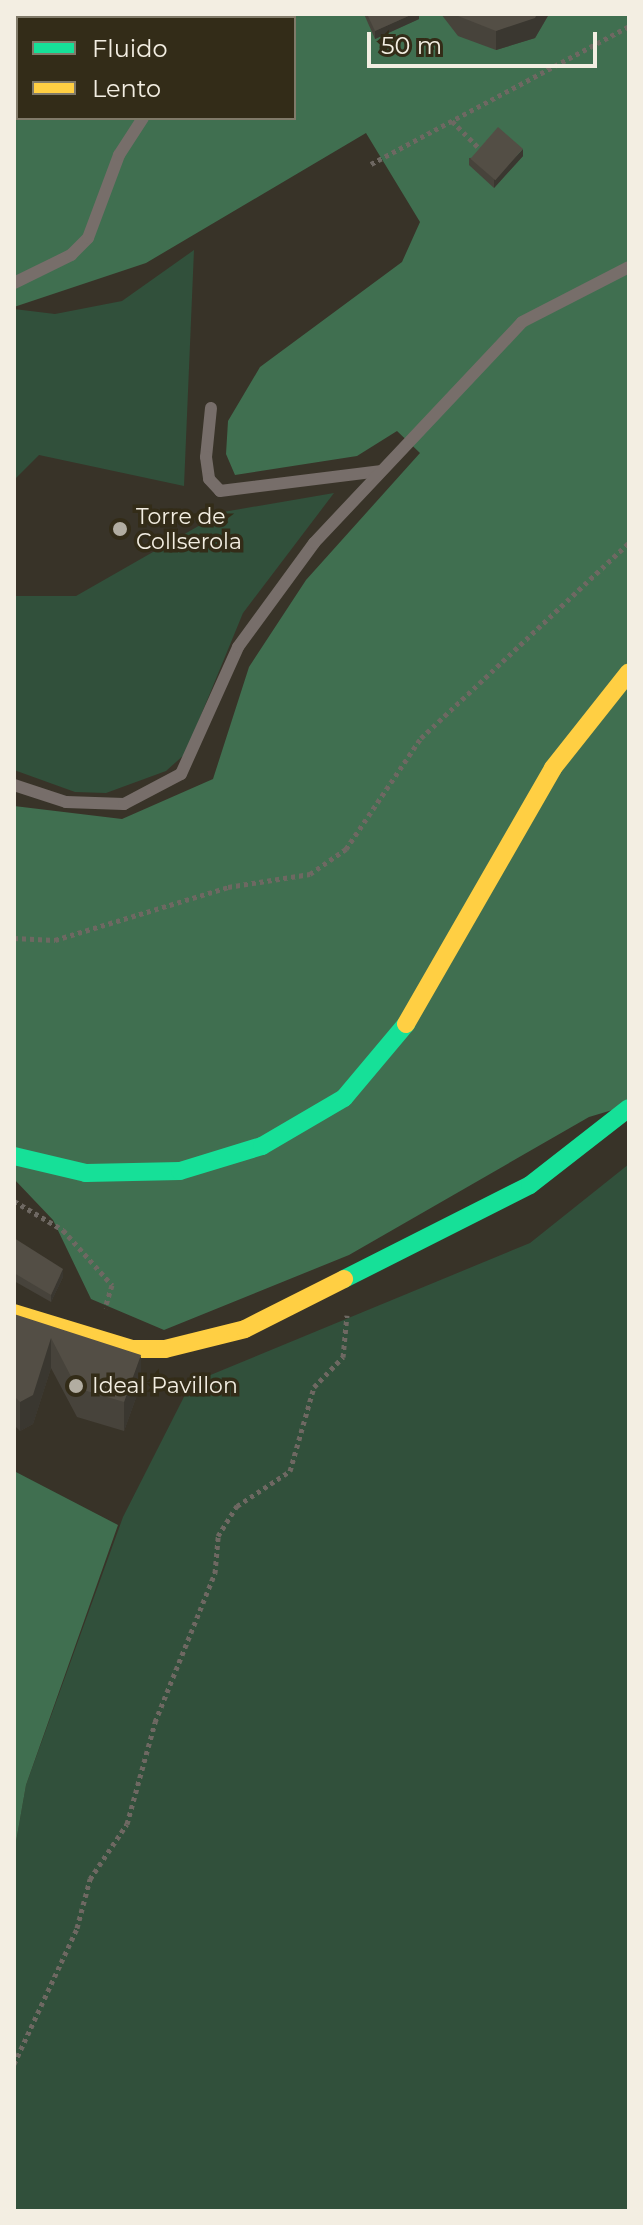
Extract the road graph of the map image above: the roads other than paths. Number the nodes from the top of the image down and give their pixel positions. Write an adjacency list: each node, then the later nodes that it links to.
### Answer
1 (142, 120): 3 (lane)
2 (629, 267): 5 (lane)
3 (14, 283)
4 (211, 408): 5 (lane)
5 (380, 471): 7 (lane)
6 (629, 672): 9 (street)
7 (14, 785)
8 (629, 1108): 10 (street)
9 (14, 1156)
10 (14, 1313)

